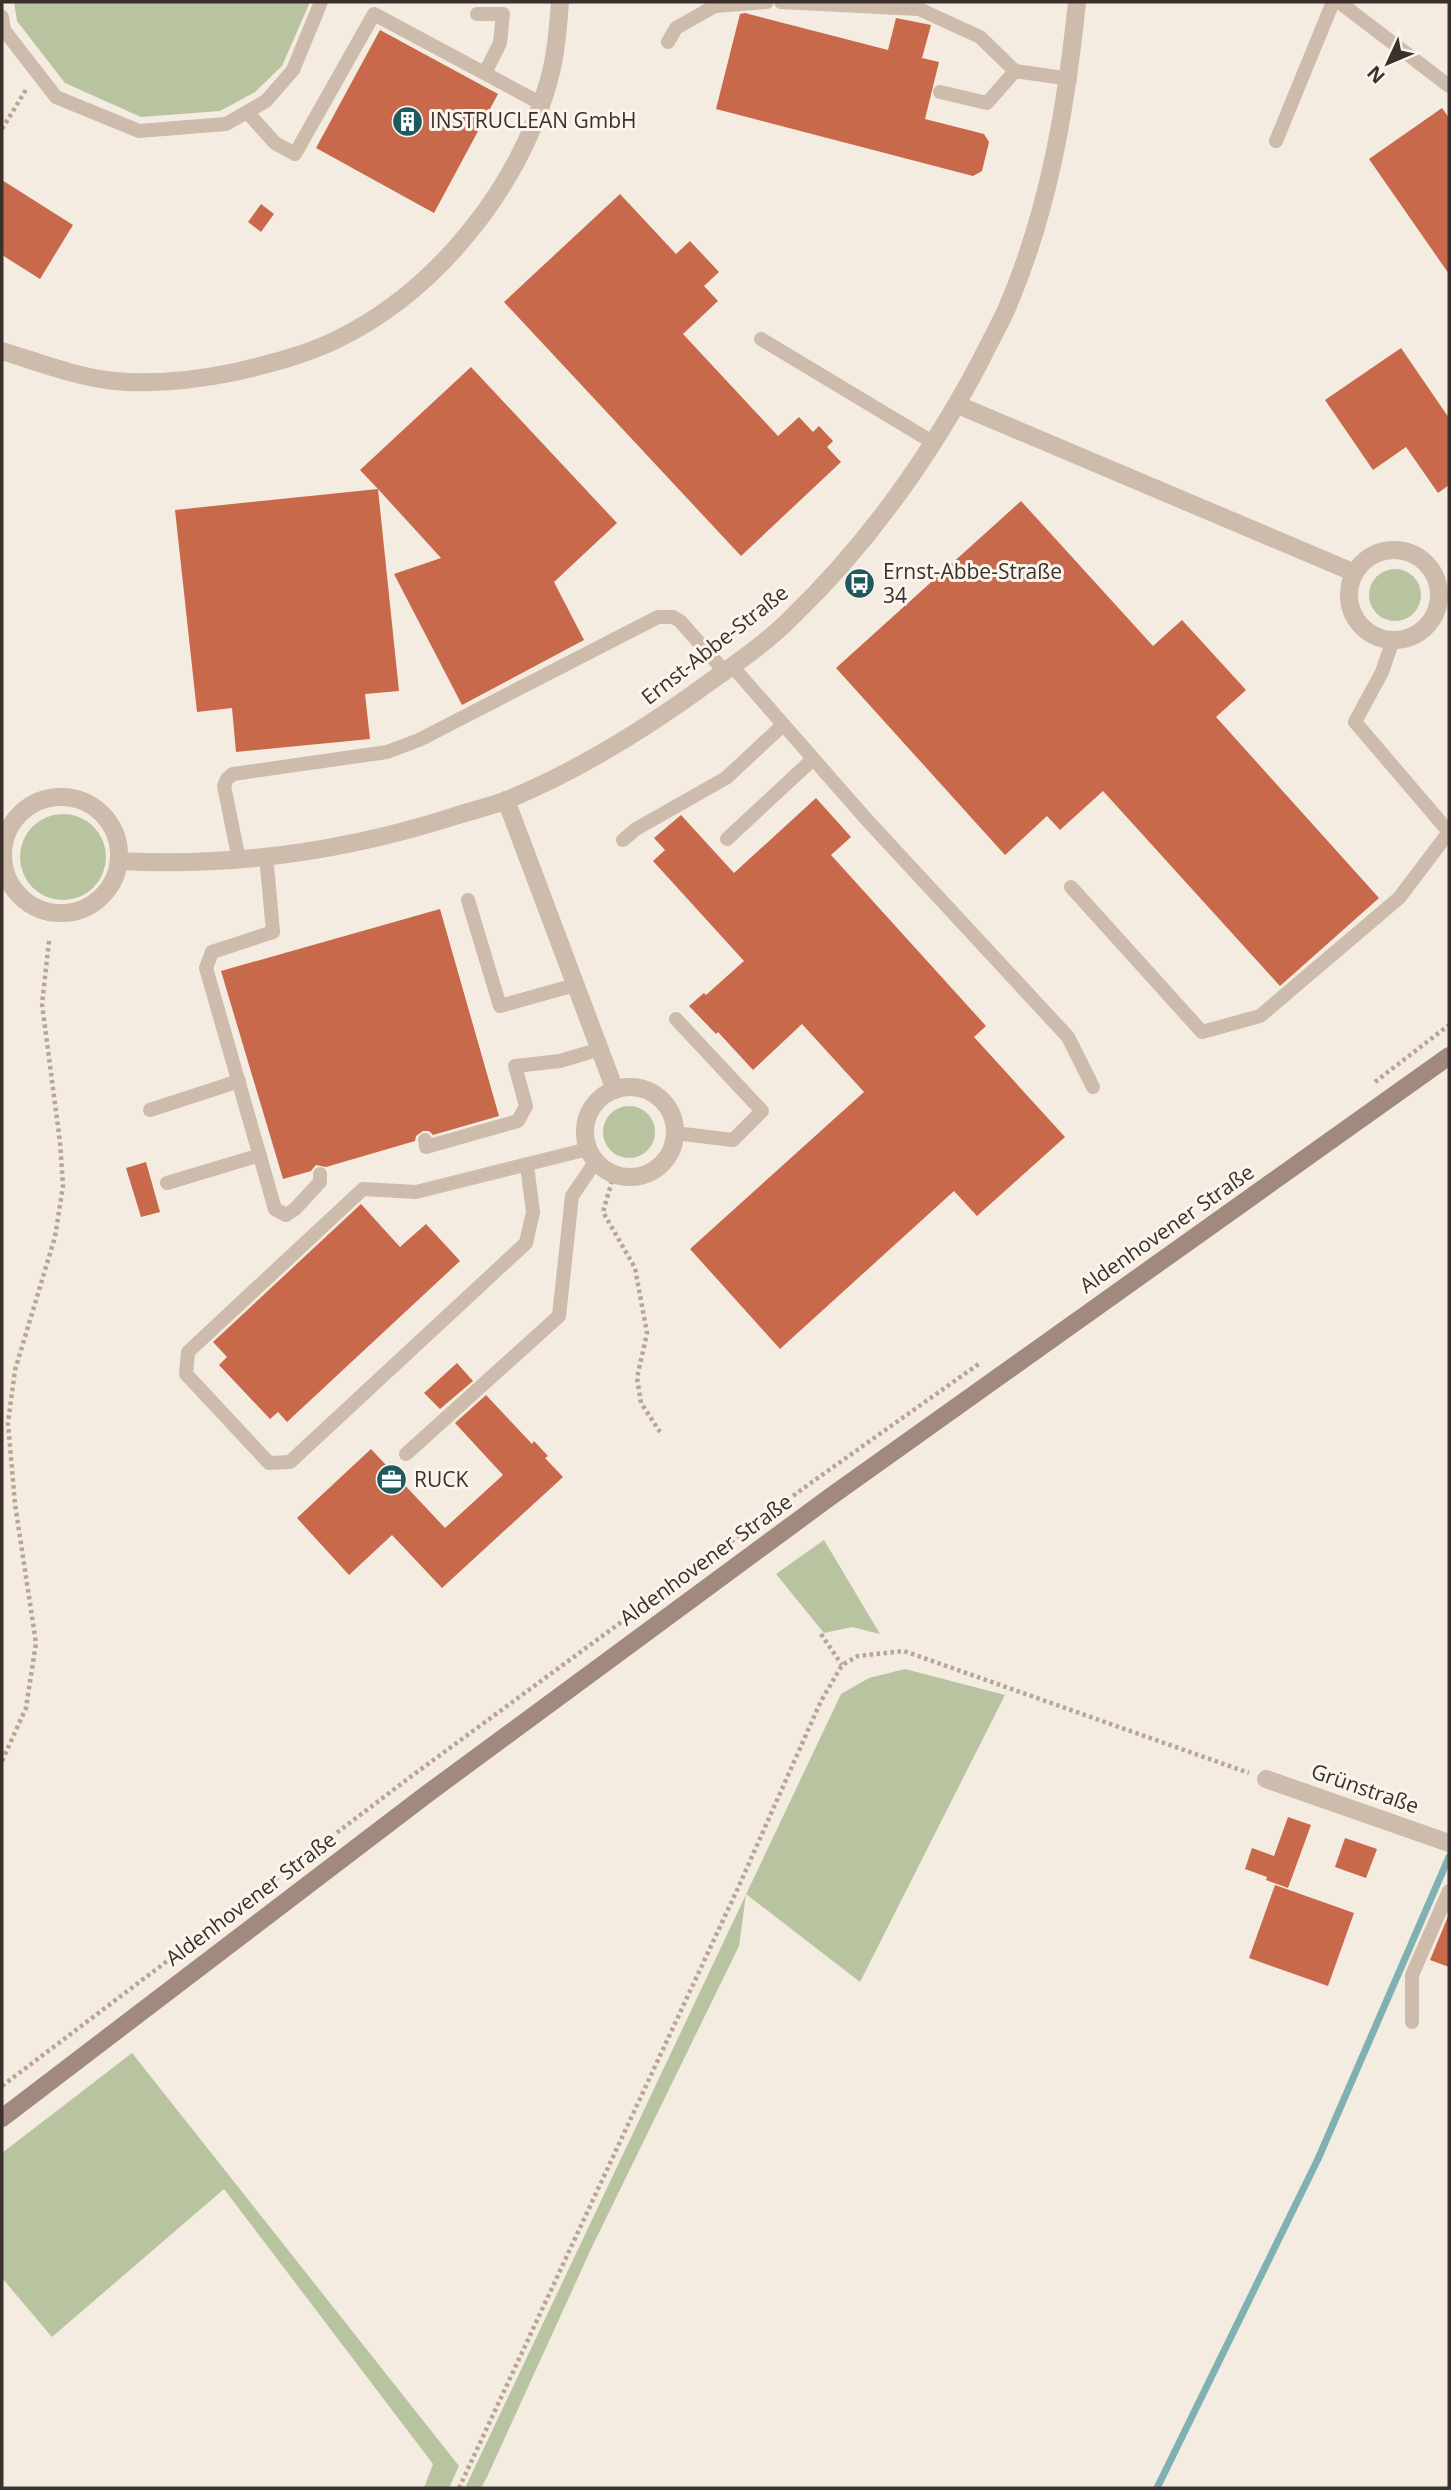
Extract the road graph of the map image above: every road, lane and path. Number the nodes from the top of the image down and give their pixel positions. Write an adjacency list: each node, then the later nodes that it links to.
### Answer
1 (321, 2): 18 (lane)
2 (560, 2): 17 (street)
3 (767, 2): 10 (lane)
4 (781, 2): 11 (lane)
5 (1077, 2): 14 (street, Ernst-Abbe-Straße)
6 (1333, 2): 20 (lane)
7 (1339, 2): 15 (lane)
8 (477, 14): 13 (lane)
9 (2, 17): 12 (lane)
10 (668, 42)
11 (1015, 71): 14 (lane); 16 (lane)
12 (37, 72): 18 (lane); 19 (path)
13 (485, 74): 17 (lane); 18 (lane)
14 (1070, 79): 23 (street, Ernst-Abbe-Straße)
15 (1449, 86)
16 (940, 92)
17 (540, 103): 22 (street)
18 (247, 112)
19 (2, 129)
20 (1276, 141)
21 (761, 339): 24 (lane)
22 (2, 351)
23 (958, 405): 24 (street, Ernst-Abbe-Straße); 25 (street)
24 (934, 443): 27 (street, Ernst-Abbe-Straße)
25 (1354, 573): 26 (street); 26 (street)
26 (1393, 640): 37 (lane)
27 (728, 669): 28 (lane); 30 (street, Ernst-Abbe-Straße); 35 (lane)
28 (783, 725): 29 (lane); 33 (lane)
29 (813, 759): 32 (lane); 45 (lane)
30 (506, 800): 34 (street, Ernst-Abbe-Straße); 40 (street)
31 (3, 838): 36 (street); 36 (street)
32 (726, 839)
33 (623, 841)
34 (266, 855): 35 (street, Ernst-Abbe-Straße); 44 (lane)
35 (239, 859): 36 (street, Ernst-Abbe-Straße)
36 (119, 861)
37 (1072, 887)
38 (468, 900): 40 (lane)
39 (49, 941): 60 (path)
40 (575, 985): 42 (street)
41 (676, 1019): 48 (lane)
42 (600, 1049): 46 (street); 49 (lane)
43 (1449, 1056): 65 (main road, Aldenhovener Straße)
44 (239, 1081): 47 (lane); 50 (lane)
45 (1093, 1087)
46 (615, 1090): 48 (street); 51 (street)
47 (150, 1110)
48 (675, 1133): 54 (street)
49 (425, 1140)
50 (260, 1155): 53 (lane); 55 (lane)
51 (592, 1155): 52 (lane); 54 (street); 57 (lane)
52 (527, 1166): 52 (lane)
53 (320, 1174)
54 (614, 1174): 56 (path)
55 (167, 1183)
56 (660, 1432)
57 (406, 1454)
58 (821, 1634): 59 (path)
59 (842, 1665): 61 (path); 66 (path)
60 (2, 1761)
61 (1266, 1779): 62 (street, Grünstraße)
62 (1449, 1843)
63 (1449, 1891): 64 (lane)
64 (1412, 2021)
65 (2, 2118)
66 (459, 2488)

